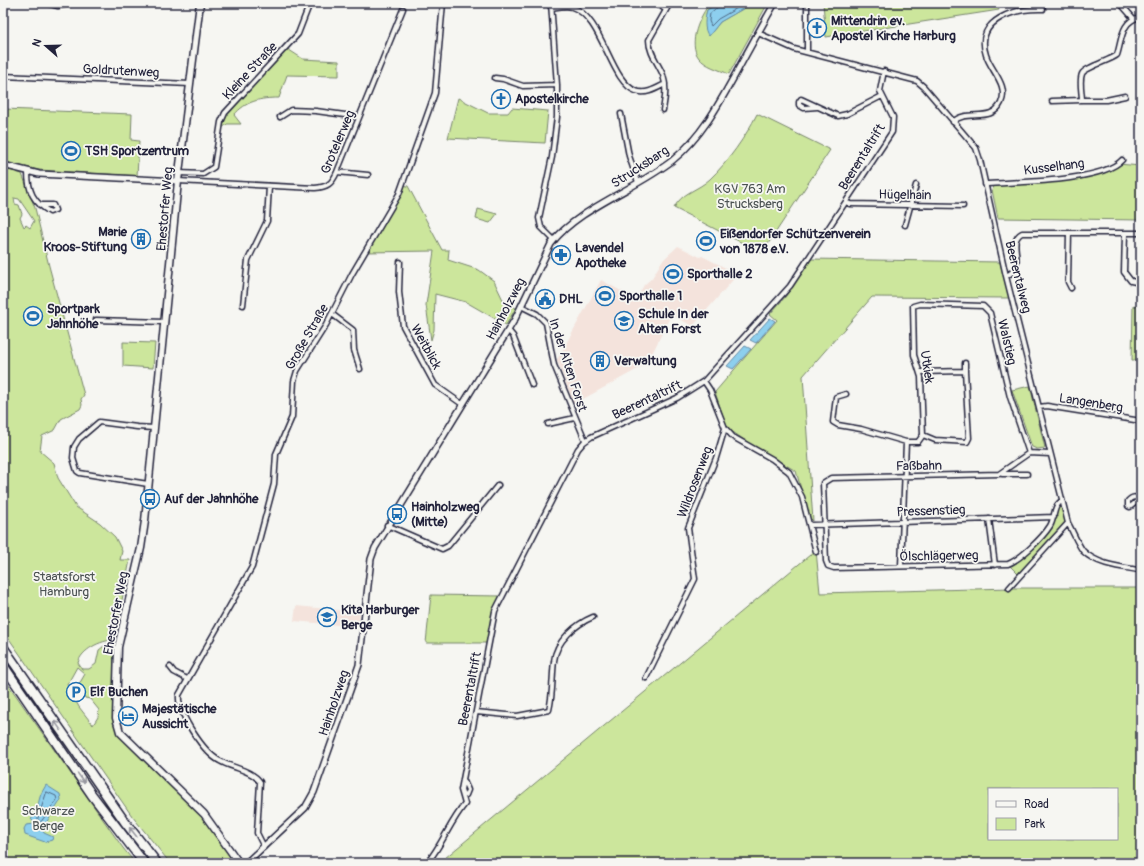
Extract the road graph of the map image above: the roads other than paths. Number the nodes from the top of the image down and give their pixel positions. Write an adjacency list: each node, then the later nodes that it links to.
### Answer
1 (47, 3): 2 (street)
2 (75, 3)
3 (200, 3): 23 (main road, Ehestorfer Weg)
4 (310, 3): 40 (street, Kleine Straße)
5 (442, 3): 63 (street, Große Straße)
6 (550, 3): 13 (street)
7 (657, 3): 15 (street)
8 (670, 3): 15 (street)
9 (774, 3): 18 (street)
10 (807, 3): 19 (street)
11 (1120, 3): 17 (street)
12 (403, 8): 34 (street, Grotelerweg)
13 (551, 8): 24 (street); 25 (street)
14 (1043, 9): 35 (street)
15 (666, 10): 24 (street)
16 (1141, 17): 17 (street)
17 (1134, 19): 28 (street)
18 (758, 33): 19 (street, Beerentalweg); 43 (street, Strucksbarg)
19 (808, 52): 20 (street, Beerentalweg)
20 (884, 71): 26 (street, Beerentaltrift); 35 (street, Beerentalweg)
21 (3, 76): 23 (street, Goldrutenweg)
22 (495, 78): 25 (street)
23 (190, 84): 40 (main road, Ehestorfer Weg)
24 (665, 84): 31 (street)
25 (557, 85): 55 (street)
26 (882, 96): 30 (street); 47 (street, Beerentaltrift)
27 (1124, 96): 28 (street)
28 (1082, 100): 29 (street)
29 (1052, 101)
30 (817, 107)
31 (663, 110)
32 (621, 114): 43 (street)
33 (280, 117): 34 (street)
34 (359, 117): 39 (street, Grotelerweg)
35 (953, 122): 44 (street, Beerentalweg)
36 (1122, 160): 44 (street, Kusselhang)
37 (3, 165): 38 (street)
38 (28, 172): 42 (street); 48 (street)
39 (337, 172): 41 (street); 46 (street, Grotelerweg)
40 (179, 173): 42 (main road, Ehestorfer Weg)
41 (368, 175)
42 (178, 181): 46 (street, Grotelerweg); 65 (main road, Ehestorfer Weg)
43 (638, 182): 55 (street, Strucksbarg)
44 (985, 184): 57 (street, Beerentalweg)
45 (916, 185): 49 (street)
46 (268, 186): 60 (street)
47 (846, 202): 49 (street, Hügelhain); 71 (street, Beerentaltrift)
48 (40, 205)
49 (912, 205): 50 (street, Hügelhain); 51 (street)
50 (963, 206)
51 (905, 225)
52 (1069, 233): 54 (street); 57 (street); 59 (street)
53 (1141, 233): 54 (street)
54 (1125, 234): 58 (street)
55 (554, 240): 61 (street, Hainholzweg)
56 (400, 262): 74 (street, Weitblick)
57 (1006, 276): 75 (street, Beerentalweg)
58 (1141, 283)
59 (1071, 288)
60 (243, 305)
61 (521, 306): 66 (street, Hainholzweg); 76 (street, In der Alten Forst)
62 (913, 306): 69 (street, Utkiek); 84 (street, Walstieg)
63 (332, 314): 68 (street); 109 (street, Große Straße)
64 (96, 320): 65 (street)
65 (165, 322): 79 (main road, Ehestorfer Weg)
66 (508, 330): 72 (street); 74 (street, Hainholzweg)
67 (965, 364): 70 (street)
68 (360, 369)
69 (920, 372): 70 (street); 81 (street, Utkiek)
70 (965, 372): 81 (street)
71 (704, 381): 80 (street); 82 (street, Beerentaltrift)
72 (532, 384)
73 (846, 394): 83 (street)
74 (462, 404): 97 (street, Hainholzweg)
75 (1039, 407): 77 (street, Langenberg); 85 (street, Beerentalweg)
76 (575, 418): 78 (street); 82 (street, In der Alten Forst)
77 (1141, 421)
78 (548, 424)
79 (154, 428): 89 (main road, Ehestorfer Weg); 89 (street)
80 (725, 428): 98 (street); 108 (street, Wildrosenweg)
81 (923, 435): 83 (street)
82 (585, 440): 110 (street, Beerentaltrift)
83 (906, 442): 88 (street)
84 (1029, 453): 85 (street); 86 (street)
85 (1050, 454): 91 (street, Beerentalweg)
86 (999, 474): 87 (street, Faßbahn); 88 (street, Faßbahn)
87 (1027, 474)
88 (906, 476): 94 (street); 96 (street, Faßbahn)
89 (148, 484): 116 (main road, Ehestorfer Weg)
90 (498, 485): 97 (street)
91 (1062, 501): 92 (street, Ölschlägerweg); 95 (street, Beerentalweg)
92 (1054, 517): 93 (street, Pressenstieg); 100 (street, Ölschlägerweg)
93 (989, 519): 94 (street, Pressenstieg); 100 (street)
94 (903, 521): 96 (street, Pressenstieg); 101 (street)
95 (1068, 523): 102 (street, Beerentalweg); 103 (street)
96 (824, 524): 98 (street, Pressenstieg); 101 (street, Ölschlägerweg)
97 (387, 525): 113 (street, Hainholzweg)
98 (809, 525): 99 (street)
99 (816, 552)
100 (995, 565): 101 (street, Ölschlägerweg)
101 (901, 566)
102 (1141, 572)
103 (1009, 588)
104 (593, 616): 110 (street)
105 (3, 646): 115 (highway, one-way to 105)
106 (3, 665): 114 (highway, one-way to 114)
107 (170, 667): 109 (street)
108 (646, 678)
109 (187, 679): 113 (street, Große Straße)
110 (476, 712): 111 (street, Beerentaltrift)
111 (463, 779): 112 (street, Beerentaltrift); 112 (street, Beerentaltrift)
112 (463, 796): 118 (street, Beerentaltrift)
113 (264, 847): 117 (street, Hainholzweg)
114 (144, 863)
115 (157, 863)
116 (239, 863)
117 (246, 863)
118 (427, 863)

